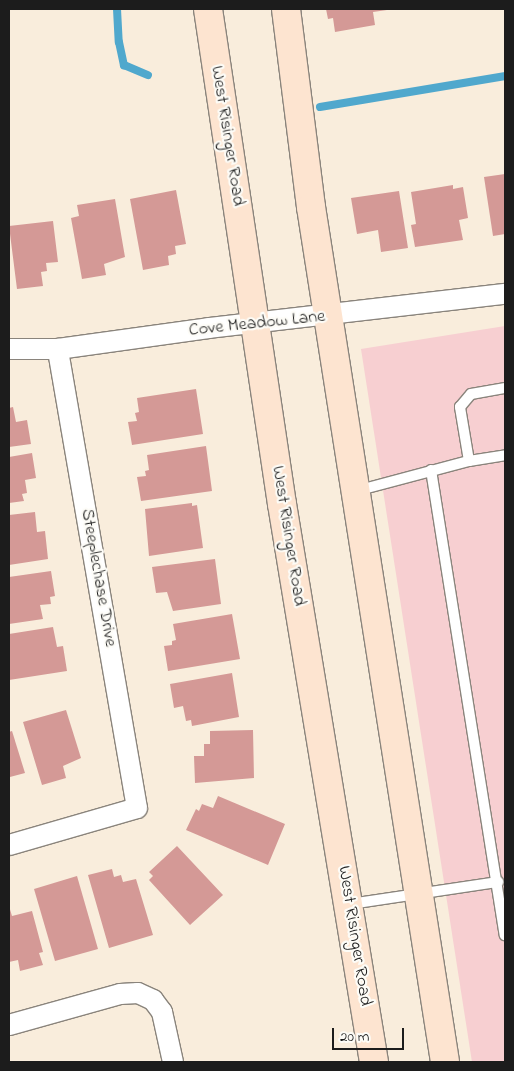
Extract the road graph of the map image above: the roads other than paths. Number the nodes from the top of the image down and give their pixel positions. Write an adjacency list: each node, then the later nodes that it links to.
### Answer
1 (208, 9): 5 (main road, West Risinger Road)
2 (286, 9): 4 (main road)
3 (505, 294): 4 (street, Cove Meadow Lane)
4 (328, 316): 5 (street, Cove Meadow Lane); 12 (main road)
5 (255, 324): 7 (street, Cove Meadow Lane); 16 (main road, West Risinger Road)
6 (9, 349): 7 (street, Cove Meadow Lane)
7 (58, 349): 13 (street, Steeplechase Drive)
8 (505, 388): 10 (lane)
9 (505, 455): 10 (lane)
10 (469, 461): 11 (lane)
11 (431, 470): 12 (lane); 14 (lane)
12 (356, 491): 15 (main road)
13 (9, 845)
14 (498, 882): 15 (lane); 17 (lane)
15 (418, 895): 16 (lane); 21 (main road)
16 (350, 904): 20 (main road, West Risinger Road)
17 (505, 935)
18 (9, 1025): 19 (street)
19 (173, 1062)
20 (374, 1062)
21 (445, 1062)

